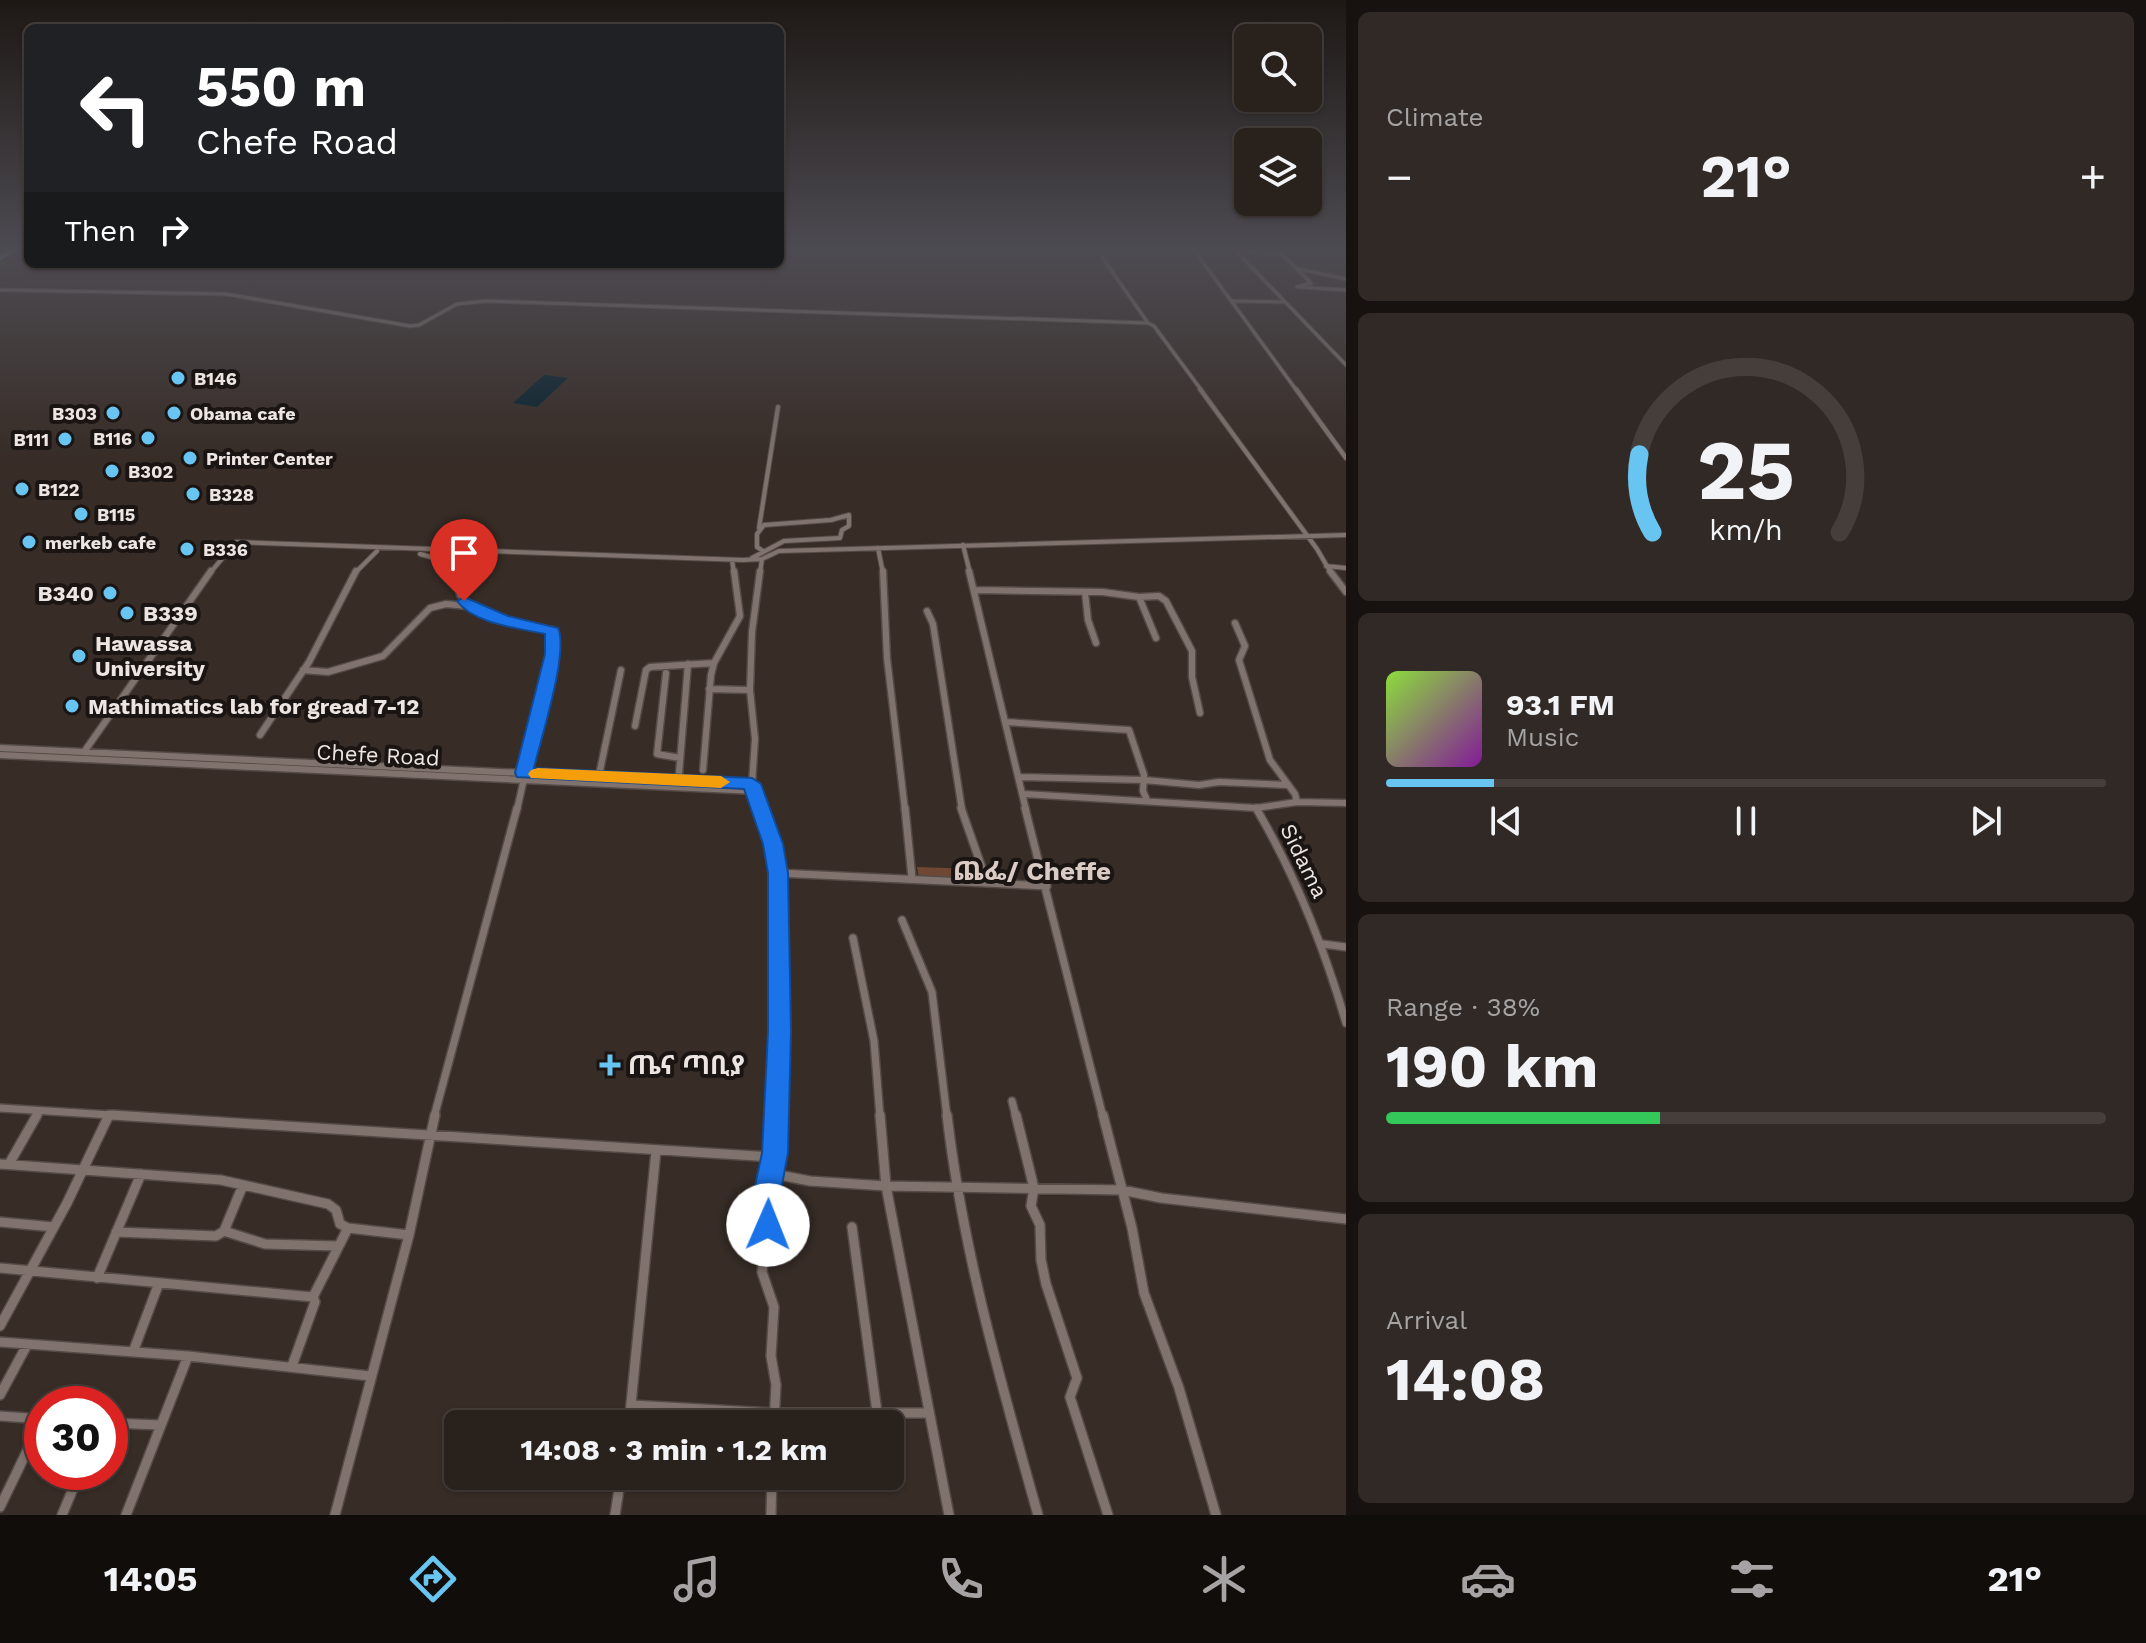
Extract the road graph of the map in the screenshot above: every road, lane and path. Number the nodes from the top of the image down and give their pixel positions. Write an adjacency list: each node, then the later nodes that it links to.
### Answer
1 (380, 321): 2 (street)
2 (427, 321)
3 (1079, 321): 6 (street)
4 (1246, 321): 9 (street)
5 (1303, 321): 7 (street)
6 (1148, 323): 11 (street)
7 (1346, 365)
8 (778, 407): 10 (street)
9 (1346, 458)
10 (759, 528): 17 (street); 17 (street)
11 (1305, 535): 12 (street); 13 (street); 21 (street)
12 (1346, 535)
13 (963, 545): 14 (street); 23 (street)
14 (878, 548): 18 (street); 61 (street)
15 (381, 549): 16 (street); 34 (street); 44 (street)
16 (396, 550): 19 (street); 27 (street)
17 (763, 551): 20 (street)
18 (762, 559): 20 (street); 38 (street)
19 (732, 560): 20 (street); 32 (street)
20 (749, 560)
21 (1326, 566): 22 (street); 25 (street)
22 (1346, 568)
23 (974, 590): 24 (street); 40 (street)
24 (1085, 592): 26 (street); 31 (street)
25 (1346, 592)
26 (1139, 597): 30 (street); 39 (street)
27 (469, 606): 34 (street); 49 (street)
28 (927, 611): 62 (street)
29 (1235, 623): 53 (street)
30 (1156, 638)
31 (1096, 643)
32 (714, 663): 33 (street); 37 (street)
33 (688, 664): 41 (street); 46 (street)
34 (303, 670): 42 (street)
35 (621, 670): 51 (street)
36 (666, 673): 46 (street)
37 (709, 689): 38 (street); 47 (street)
38 (750, 690): 54 (street)
39 (1200, 713)
40 (1006, 722): 50 (street); 52 (street)
41 (635, 726)
42 (260, 735)
43 (0, 748): 44 (street, Chefe Road)
44 (84, 752): 49 (street, Chefe Road)
45 (0, 755): 49 (street, Chefe Road)
46 (680, 758): 48 (street)
47 (703, 770)
48 (679, 774)
49 (523, 776): 51 (street, Chefe Road); 73 (street)
50 (1020, 777): 52 (street); 55 (street)
51 (598, 780): 54 (street, Chefe Road)
52 (1144, 780): 53 (street); 56 (street)
53 (1287, 785): 57 (street)
54 (753, 787): 60 (street)
55 (1024, 794): 56 (street); 63 (street)
56 (1147, 800): 59 (street)
57 (1297, 802): 58 (street); 59 (street)
58 (1346, 803)
59 (1256, 808): 66 (street, Sidama)
60 (778, 873): 61 (street); 75 (street)
61 (912, 878): 62 (street)
62 (987, 882): 63 (street)
63 (1047, 886): 84 (street)
64 (902, 920): 82 (street)
65 (853, 938): 81 (street)
66 (1323, 944): 67 (street); 68 (street, Sidama)
67 (1346, 947)
68 (1346, 1023)
69 (1012, 1101): 83 (street)
70 (0, 1108): 71 (street)
71 (39, 1111): 72 (street); 76 (street)
72 (109, 1115): 73 (street); 77 (street)
73 (429, 1136): 74 (street); 92 (street)
74 (656, 1151): 75 (street); 107 (street)
75 (773, 1157): 78 (street)
76 (4, 1164): 77 (street)
77 (82, 1169): 79 (street); 87 (street)
78 (772, 1170): 81 (street); 110 (street)
79 (141, 1174): 80 (street); 91 (street)
80 (243, 1185): 89 (street); 90 (street)
81 (886, 1186): 82 (street); 113 (street)
82 (955, 1186): 83 (street); 129 (street)
83 (1034, 1188): 84 (street); 130 (street)
84 (1122, 1190): 85 (street); 131 (street)
85 (1346, 1219)
86 (0, 1222): 87 (street)
87 (54, 1227): 95 (street)
88 (852, 1227): 111 (street)
89 (348, 1228): 92 (street); 93 (street)
90 (224, 1231): 91 (street); 93 (street)
91 (116, 1232): 96 (street)
92 (409, 1235): 105 (street)
93 (338, 1246): 98 (street)
94 (0, 1268): 95 (street)
95 (29, 1271): 96 (street); 99 (street)
96 (97, 1278): 97 (street)
97 (159, 1283): 98 (street); 102 (street)
98 (313, 1297): 104 (street)
99 (0, 1326)
100 (0, 1342): 101 (street)
101 (27, 1345): 102 (street); 106 (street)
102 (133, 1352): 103 (street)
103 (188, 1356): 104 (street); 117 (street)
104 (292, 1366): 105 (street)
105 (370, 1376): 125 (street)
106 (0, 1395)
107 (632, 1405): 108 (street); 109 (street)
108 (631, 1410)
109 (683, 1410)
110 (775, 1410)
111 (877, 1410)
112 (904, 1413): 113 (street)
113 (927, 1413): 128 (street)
114 (0, 1416): 115 (street)
115 (24, 1418)
116 (128, 1424): 117 (street)
117 (161, 1425): 124 (street)
118 (24, 1457): 122 (street)
119 (72, 1490): 123 (street)
120 (619, 1490): 126 (street)
121 (772, 1490): 127 (street)
122 (0, 1507)
123 (62, 1515)
124 (126, 1515)
125 (335, 1515)
126 (615, 1515)
127 (771, 1515)
128 (949, 1515)
129 (1038, 1515)
130 (1108, 1515)
131 (1216, 1515)

